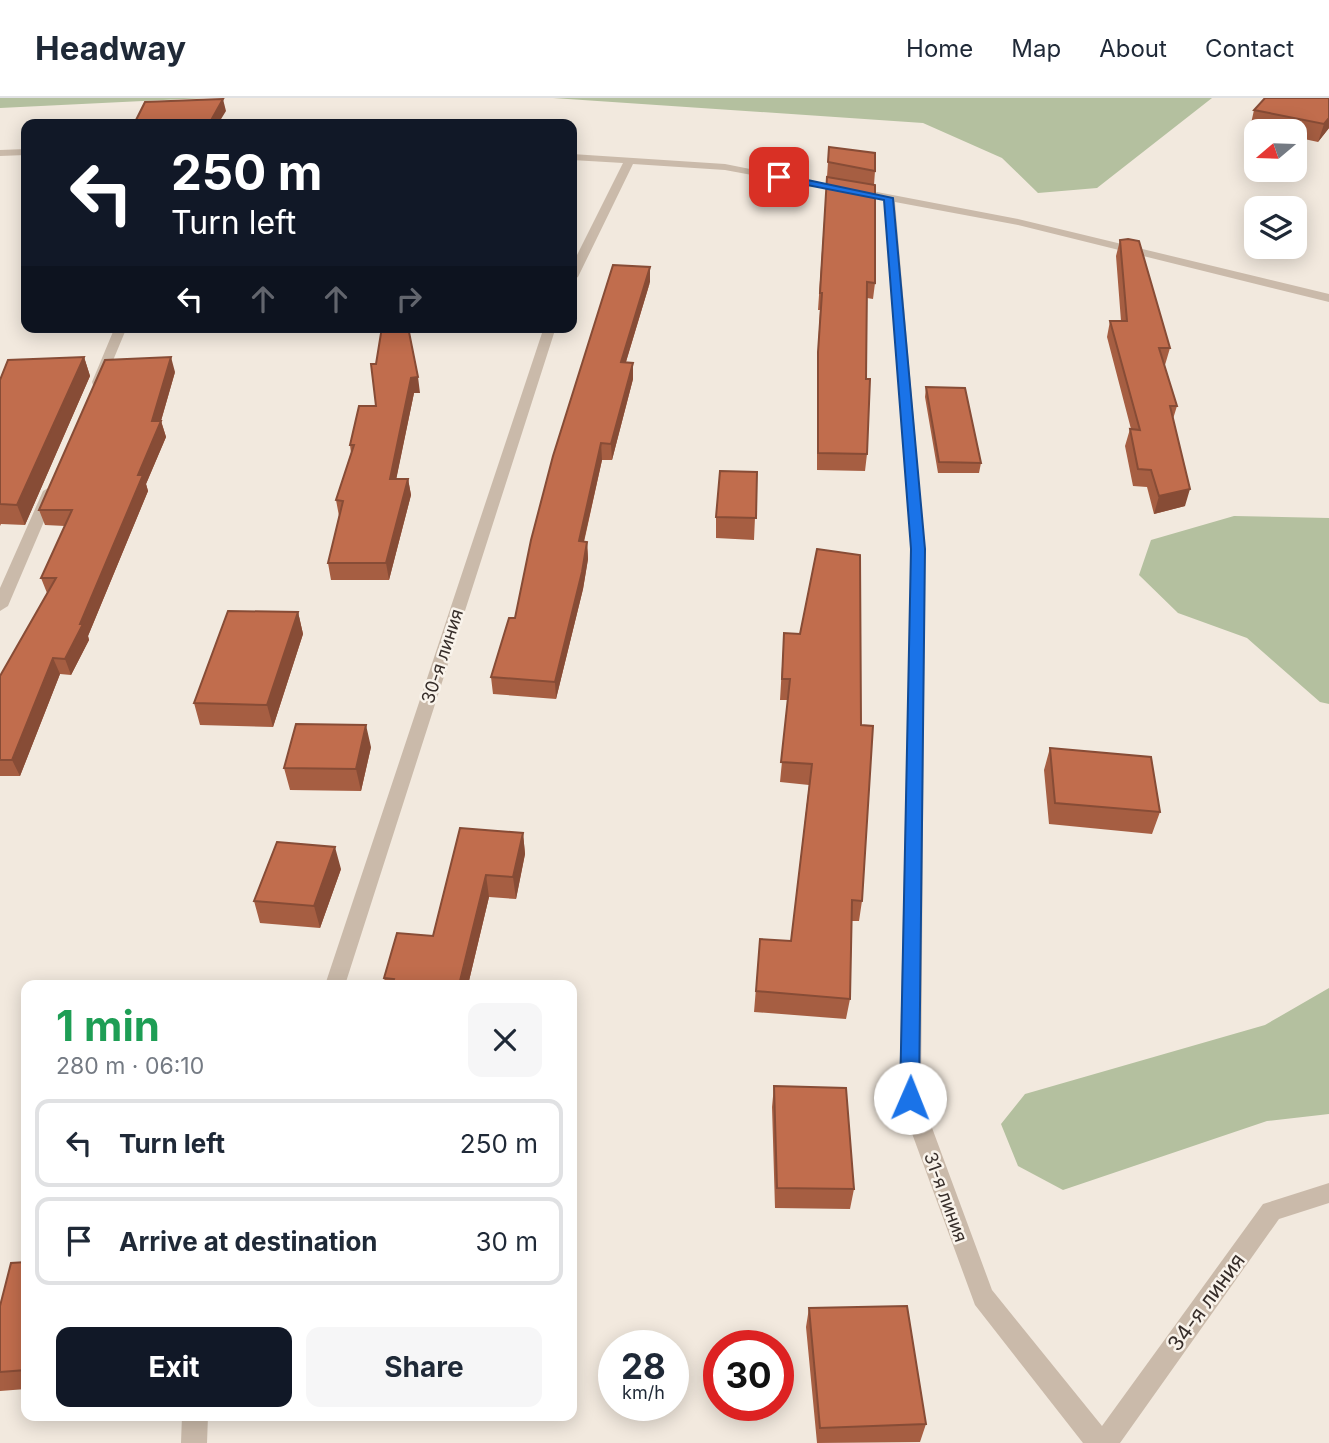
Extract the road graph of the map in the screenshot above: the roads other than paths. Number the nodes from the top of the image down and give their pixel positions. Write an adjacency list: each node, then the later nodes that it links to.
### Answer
1 (21, 152): 2 (street)
2 (0, 153)
3 (577, 157): 4 (street)
4 (630, 160): 5 (street); 6 (street)
5 (889, 198): 7 (street); 17 (street, 31-я линия)
6 (577, 267)
7 (1329, 298)
8 (118, 333): 10 (street)
9 (548, 333): 13 (street, 30-я линия)
10 (94, 391)
11 (55, 480): 12 (street)
12 (0, 607)
13 (337, 980)
14 (1329, 1193): 18 (street, 34-я линия)
15 (195, 1421): 16 (street)
16 (194, 1443)
17 (1099, 1443)
18 (1105, 1443)

